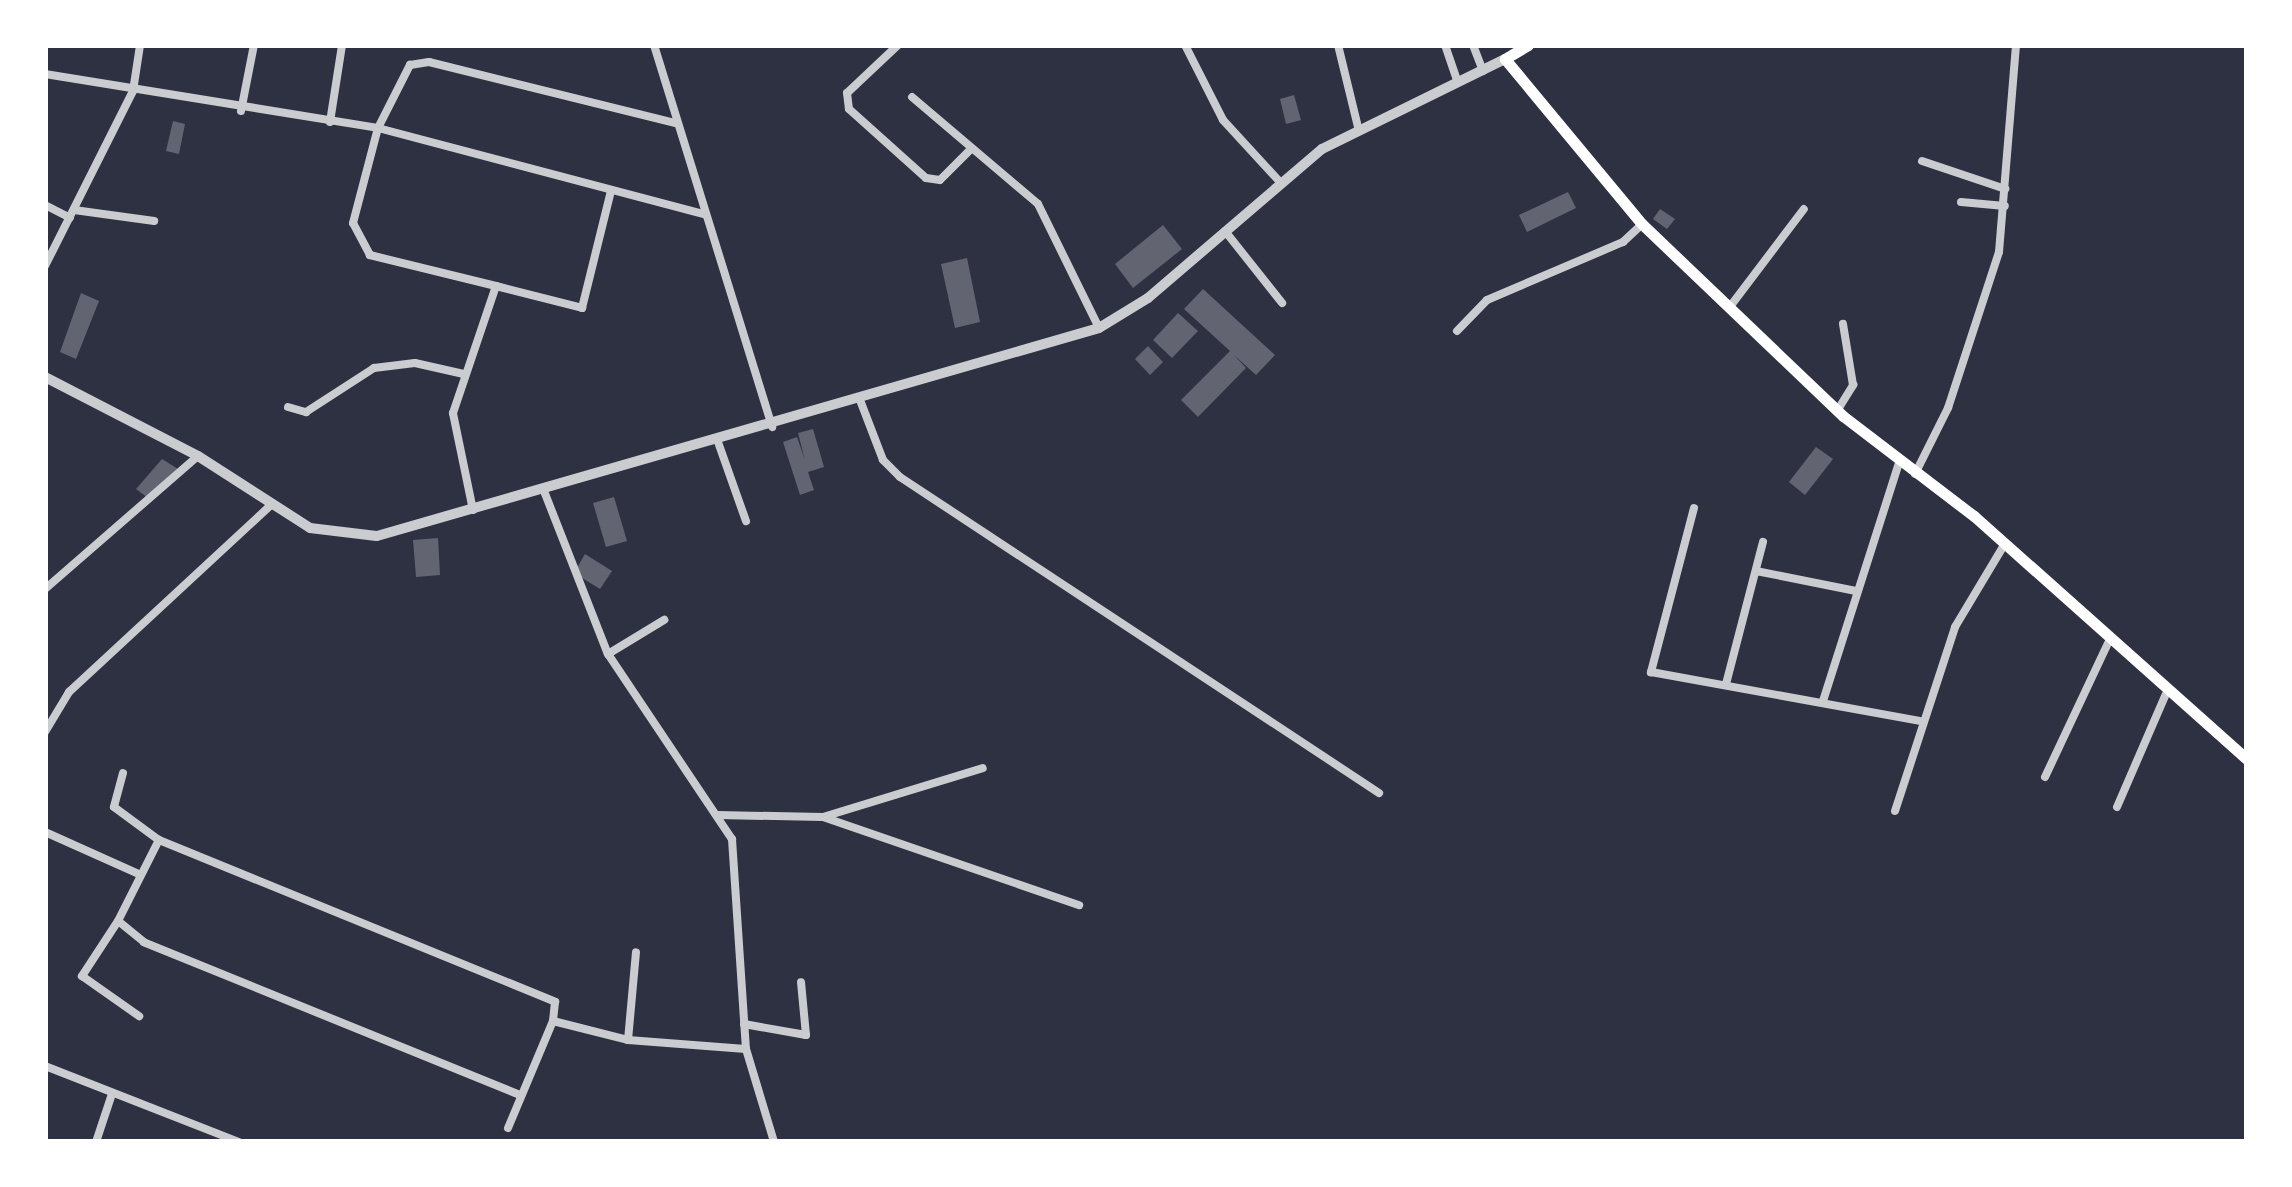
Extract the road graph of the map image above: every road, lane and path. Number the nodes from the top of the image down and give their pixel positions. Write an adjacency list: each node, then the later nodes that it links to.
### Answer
1 (140, 45): 16 (street)
2 (254, 45): 18 (street)
3 (342, 45): 19 (street)
4 (654, 45): 20 (street)
5 (898, 45): 23 (street)
6 (1184, 45): 25 (street)
7 (1338, 45): 21 (street)
8 (1445, 45): 15 (street)
9 (1473, 45): 13 (street)
10 (1528, 45): 12 (main road)
11 (2016, 45): 26 (street)
12 (1505, 58): 13 (street); 35 (main road)
13 (1483, 71): 15 (street)
14 (45, 74): 16 (street)
15 (1458, 83): 21 (street)
16 (133, 91): 18 (street); 32 (street)
17 (912, 97): 23 (street)
18 (241, 112): 19 (street)
19 (330, 122): 22 (street)
20 (676, 123): 22 (street); 33 (street)
21 (1358, 127): 25 (street)
22 (378, 128): 27 (street); 38 (street)
23 (971, 150): 42 (street)
24 (1922, 161): 26 (street)
25 (1279, 181): 36 (street)
26 (2005, 189): 30 (street)
27 (611, 191): 33 (street); 38 (street)
28 (1961, 202): 30 (street)
29 (45, 205): 32 (street)
30 (2005, 206): 53 (street)
31 (1804, 209): 40 (street)
32 (72, 214): 34 (street); 37 (street)
33 (704, 214): 49 (street)
34 (154, 221)
35 (1642, 224): 40 (main road); 43 (street)
36 (1225, 230): 39 (street); 42 (street)
37 (45, 266)
38 (496, 286): 44 (street)
39 (1282, 302)
40 (1729, 308): 48 (main road)
41 (1843, 324): 48 (street)
42 (1099, 328): 46 (street)
43 (1457, 332)
44 (464, 374): 47 (street); 57 (street)
45 (45, 377): 51 (street)
46 (860, 400): 49 (street); 76 (street)
47 (288, 407)
48 (1837, 410): 52 (main road)
49 (772, 427): 50 (street)
50 (718, 442): 54 (street); 58 (street)
51 (198, 456): 55 (street); 62 (street)
52 (1899, 463): 53 (main road); 63 (street)
53 (1914, 474): 60 (main road)
54 (544, 491): 57 (street); 66 (street)
55 (272, 504): 57 (street); 71 (street)
56 (1694, 508): 67 (street)
57 (473, 510)
58 (746, 521)
59 (1764, 542): 61 (street)
60 (2004, 545): 65 (main road); 70 (street)
61 (1756, 572): 63 (street); 67 (street)
62 (45, 589)
63 (1856, 591): 69 (street)
64 (664, 620): 66 (street)
65 (2108, 642): 68 (main road); 75 (street)
66 (608, 654): 79 (street)
67 (1726, 684): 69 (street)
68 (2166, 694): 72 (main road); 77 (street)
69 (1823, 700): 70 (street)
70 (1920, 721): 78 (street)
71 (45, 732)
72 (2247, 759)
73 (983, 768): 80 (street)
74 (123, 773): 82 (street)
75 (2046, 778)
76 (1379, 793)
77 (2117, 807)
78 (1895, 812)
79 (717, 815): 80 (street); 90 (street)
80 (822, 817): 84 (street)
81 (45, 832): 83 (street)
82 (159, 840): 83 (street); 89 (street)
83 (140, 874): 85 (street)
84 (1078, 906)
85 (118, 921): 88 (street); 95 (street)
86 (636, 952): 91 (street)
87 (802, 982): 90 (street)
88 (139, 1016)
89 (553, 1020): 91 (street); 95 (street)
90 (744, 1024): 92 (street)
91 (628, 1040): 92 (street)
92 (746, 1049): 99 (street)
93 (45, 1066): 94 (street)
94 (112, 1094): 97 (street); 98 (street)
95 (520, 1095): 96 (street)
96 (508, 1128)
97 (96, 1142)
98 (240, 1142)
99 (774, 1142)

